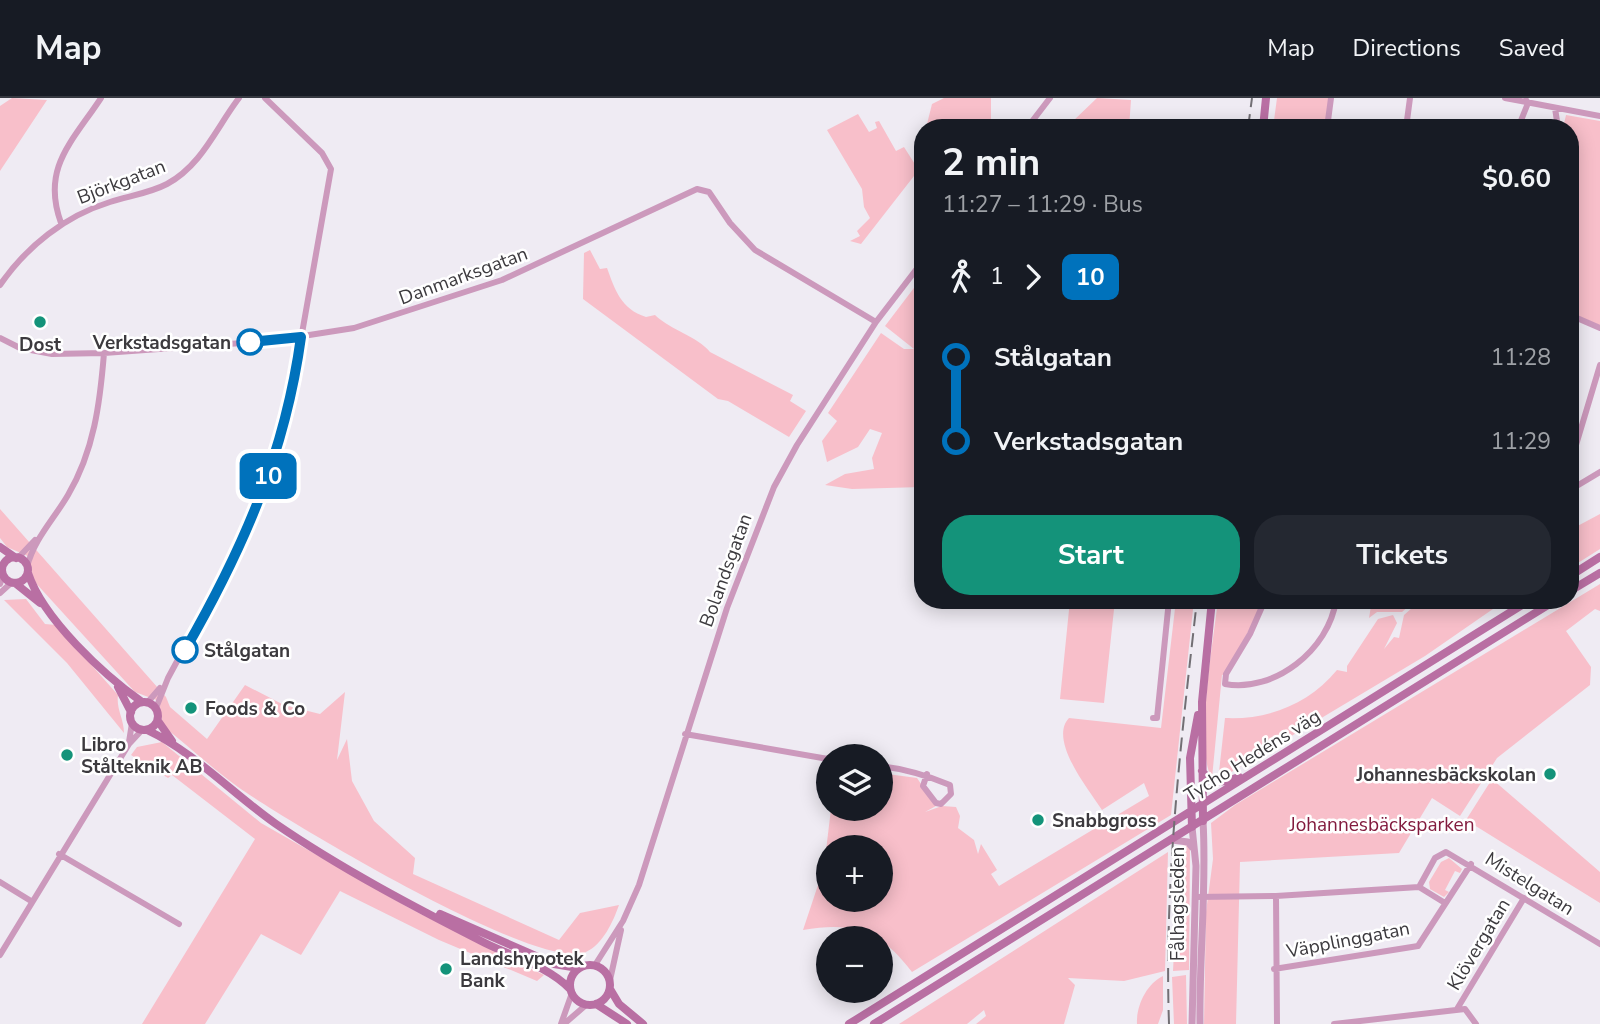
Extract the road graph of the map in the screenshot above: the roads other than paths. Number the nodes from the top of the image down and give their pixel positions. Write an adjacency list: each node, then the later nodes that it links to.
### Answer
1 (101, 98): 20 (street)
2 (239, 98): 20 (street, Björkgatan)
3 (265, 98): 26 (street)
4 (1050, 98): 14 (street)
5 (1266, 98): 15 (main road)
6 (1331, 98): 16 (street)
7 (1410, 98): 17 (street)
8 (1505, 98): 10 (street)
9 (1550, 98): 11 (street)
10 (1526, 101): 11 (street); 18 (street)
11 (1544, 106): 12 (street)
12 (1555, 108): 13 (street); 19 (street)
13 (1600, 116)
14 (1034, 119)
15 (1264, 119)
16 (1328, 119)
17 (1407, 119)
18 (1521, 119)
19 (1557, 119)
20 (61, 223): 22 (street, Björkgatan)
21 (914, 272): 24 (street, Bolandsgatan)
22 (0, 285)
23 (1579, 319): 25 (street)
24 (876, 322): 26 (street, Danmarksgatan); 61 (street, Bolandsgatan)
25 (1600, 328)
26 (301, 337): 28 (street, Danmarksgatan); 51 (street)
27 (0, 338): 28 (street, Danmarksgatan)
28 (104, 353): 33 (street)
29 (1600, 365): 30 (street)
30 (1579, 435)
31 (1600, 471): 32 (street)
32 (1579, 484)
33 (46, 528): 36 (street); 37 (street)
34 (0, 547): 36 (main road)
35 (1600, 557): 38 (main road)
36 (17, 558): 37 (main road); 39 (main road)
37 (27, 570): 41 (main road); 50 (main road)
38 (1579, 570)
39 (1, 571): 41 (main road)
40 (1600, 573): 42 (main road)
41 (13, 583): 43 (street); 50 (main road)
42 (1579, 586)
43 (0, 593)
44 (1168, 609): 57 (street)
45 (1211, 609): 54 (main road, Fålhagsleden)
46 (1261, 609): 47 (street)
47 (1332, 609)
48 (1516, 609): 67 (main road, Tycho Hedéns väg)
49 (1542, 609): 71 (main road, Tycho Hedéns väg)
50 (53, 615): 52 (main road)
51 (168, 678): 53 (street); 55 (street)
52 (112, 679): 53 (main road); 56 (main road)
53 (145, 702): 55 (main road); 56 (main road)
54 (1202, 702): 66 (main road, Fålhagsleden); 70 (main road, Fålhagsleden)
55 (156, 708): 58 (main road)
56 (131, 712): 59 (main road)
57 (1153, 718)
58 (158, 721): 60 (main road); 63 (main road)
59 (132, 723): 60 (main road); 62 (street)
60 (144, 730): 62 (street); 63 (main road)
61 (685, 734): 64 (street); 85 (street, Bolandsgatan)
62 (129, 744): 75 (street)
63 (179, 748): 82 (main road)
64 (816, 757)
65 (893, 768): 68 (street)
66 (1201, 769): 67 (main road); 69 (main road, Fålhagsleden)
67 (1255, 772): 69 (main road, Tycho Hedéns väg)
68 (926, 774): 68 (street)
69 (1202, 806): 70 (main road, Tycho Hedéns väg); 71 (main road, Fålhagsleden)
70 (1190, 813): 72 (main road, Fålhagsleden); 100 (main road, Tycho Hedéns väg)
71 (1203, 821): 72 (main road, Tycho Hedéns väg); 79 (street, Fålhagsleden)
72 (1192, 827): 73 (main road, Tycho Hedéns väg); 74 (street, Fålhagsleden)
73 (1172, 840): 74 (street); 101 (main road, Tycho Hedéns väg)
74 (1195, 853): 79 (street, Fålhagsleden)
75 (59, 854): 83 (street); 86 (street)
76 (1471, 864): 78 (street, Mistelgatan); 81 (street, Mistelgatan); 84 (street, Väpplinggatan)
77 (0, 882): 83 (street)
78 (1419, 887): 80 (street); 84 (street)
79 (1199, 896): 80 (street); 102 (street, Fålhagsleden); 103 (street, Fålhagsleden)
80 (1276, 896): 91 (street)
81 (1524, 898): 87 (street, Mistelgatan); 96 (street, Klövergatan)
82 (405, 900): 90 (main road); 93 (main road)
83 (31, 901): 88 (street)
84 (1445, 903): 91 (street, Väpplinggatan)
85 (623, 921): 89 (street, Bolandsgatan); 92 (street, Bolandsgatan)
86 (179, 924)
87 (1600, 944)
88 (0, 955)
89 (595, 965): 90 (main road); 92 (main road)
90 (578, 968): 93 (main road)
91 (1274, 969): 104 (street)
92 (610, 984): 94 (main road); 99 (main road)
93 (571, 991): 95 (main road); 97 (street)
94 (596, 1004): 95 (main road); 98 (main road)
95 (586, 1005): 97 (street)
96 (1457, 1009): 105 (street, Klövergatan); 106 (street)
97 (562, 1024)
98 (627, 1024)
99 (643, 1024)
100 (849, 1024)
101 (874, 1024)
102 (1192, 1024)
103 (1200, 1024)
104 (1277, 1024)
105 (1334, 1024)
106 (1476, 1024)

